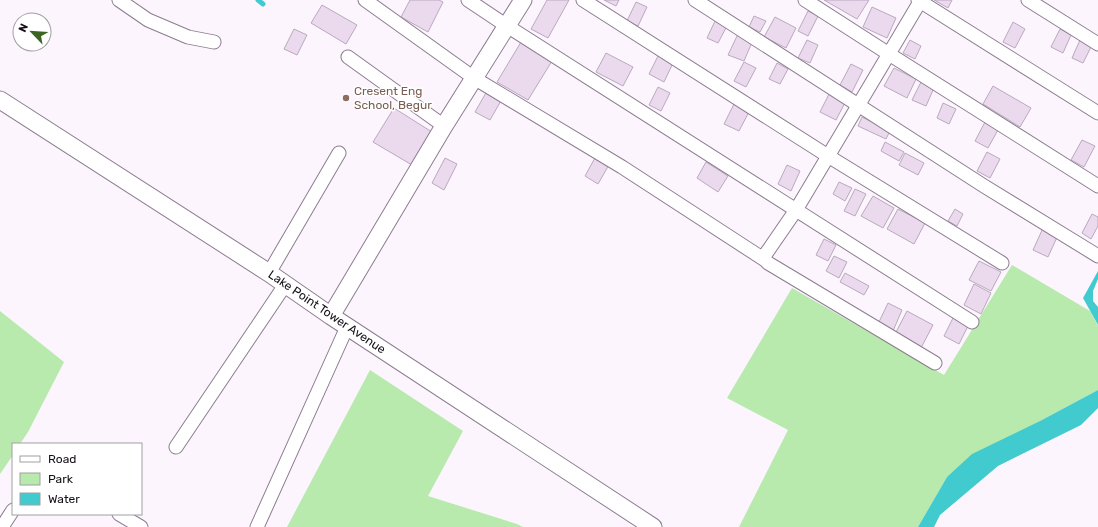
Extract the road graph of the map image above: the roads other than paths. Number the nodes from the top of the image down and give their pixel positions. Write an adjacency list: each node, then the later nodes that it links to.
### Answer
1 (119, 0): 11 (street)
2 (365, 0): 15 (street)
3 (468, 0): 10 (street)
4 (523, 0): 10 (street)
5 (583, 0): 21 (street)
6 (695, 0): 17 (street)
7 (805, 0): 13 (street)
8 (920, 0): 13 (street); 18 (street)
9 (1028, 0): 12 (street)
10 (507, 26): 15 (street); 23 (street)
11 (214, 42)
12 (1098, 44)
13 (888, 54): 17 (street); 22 (street)
14 (348, 57): 19 (street)
15 (474, 78): 19 (street); 25 (street)
16 (0, 100): 27 (street, Lake Point Tower Avenue)
17 (859, 105): 21 (street); 24 (street)
18 (1098, 113)
19 (444, 126): 29 (street)
20 (339, 153): 27 (street)
21 (828, 156): 23 (street); 26 (street)
22 (1098, 186)
23 (796, 210): 25 (street); 30 (street)
24 (1098, 256)
25 (765, 260): 32 (street)
26 (1002, 263)
27 (269, 273): 28 (street, Lake Point Tower Avenue)
28 (285, 285): 29 (street, Lake Point Tower Avenue); 33 (street)
29 (331, 316): 31 (street, Lake Point Tower Avenue)
30 (972, 322)
31 (347, 327): 38 (street); 39 (street, Lake Point Tower Avenue)
32 (935, 363)
33 (176, 446)
34 (12, 512): 36 (street)
35 (121, 515): 37 (street)
36 (2, 527)
37 (141, 527)
38 (257, 527)
39 (653, 527)

